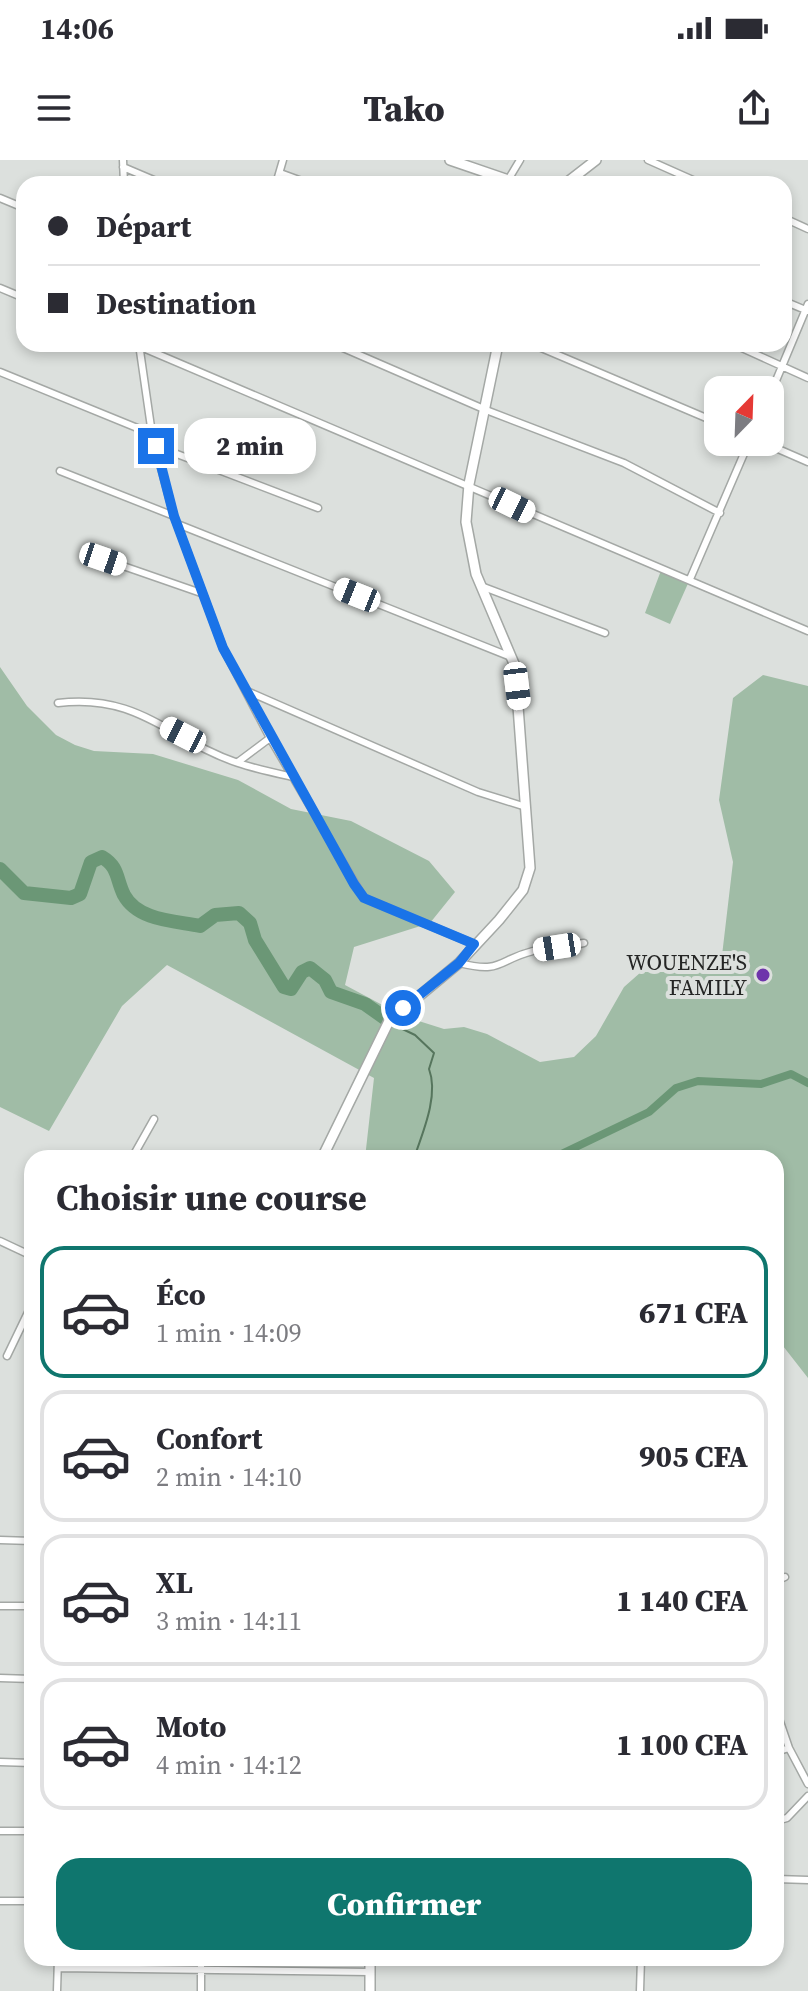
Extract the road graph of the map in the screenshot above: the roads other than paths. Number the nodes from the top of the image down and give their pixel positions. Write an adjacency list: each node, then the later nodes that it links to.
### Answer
1 (283, 160): 6 (street)
2 (450, 160): 10 (main road)
3 (596, 160): 11 (main road)
4 (648, 160): 12 (street)
5 (123, 164): 7 (street)
6 (280, 173): 8 (street); 9 (street)
7 (147, 176)
8 (279, 176)
9 (288, 176)
10 (496, 176)
11 (575, 176)
12 (684, 176)
13 (807, 308): 14 (street)
14 (792, 344)
15 (139, 352): 28 (street)
16 (155, 352): 34 (street)
17 (352, 352): 26 (street)
18 (497, 352): 26 (main road)
19 (551, 352): 27 (street)
20 (751, 352): 22 (street)
21 (789, 352): 22 (street)
22 (783, 366): 24 (street); 25 (street)
23 (0, 372): 28 (street)
24 (779, 376)
25 (808, 378)
26 (486, 410): 34 (main road); 36 (street)
27 (704, 417)
28 (152, 434): 29 (street)
29 (156, 446): 35 (street); 37 (street)
30 (784, 452): 32 (street)
31 (743, 456): 36 (street)
32 (808, 462)
33 (60, 471): 37 (street)
34 (469, 484): 40 (street); 41 (main road)
35 (318, 508)
36 (720, 513): 40 (street)
37 (174, 516): 38 (street)
38 (180, 525): 42 (street); 45 (street)
39 (103, 559): 42 (street)
40 (690, 579): 43 (street)
41 (481, 586): 44 (street); 45 (main road)
42 (201, 593): 46 (street)
43 (808, 631)
44 (605, 633)
45 (512, 658): 51 (main road)
46 (247, 691): 48 (street); 51 (street)
47 (58, 703): 49 (street)
48 (270, 738): 49 (street); 50 (street)
49 (237, 763): 50 (street)
50 (293, 777): 53 (street)
51 (526, 807): 53 (main road)
52 (584, 943): 54 (street)
53 (474, 944): 54 (main road)
54 (459, 963): 57 (main road)
55 (154, 1119): 56 (street)
56 (137, 1150)
57 (326, 1150)
58 (0, 1241): 59 (street)
59 (24, 1252)
60 (24, 1321): 61 (street)
61 (7, 1356)
62 (0, 1540): 63 (street)
63 (24, 1541)
64 (0, 1606): 65 (street)
65 (24, 1606)
66 (0, 1678): 67 (street)
67 (24, 1679)
68 (784, 1733): 69 (street)
69 (789, 1748): 70 (street); 73 (street)
70 (784, 1750)
71 (0, 1762): 72 (street)
72 (24, 1763)
73 (807, 1781)
74 (808, 1796): 75 (street)
75 (784, 1819)
76 (0, 1831): 77 (street)
77 (24, 1831)
78 (784, 1879): 79 (street)
79 (808, 1880)
80 (0, 1901): 81 (street)
81 (24, 1901)
82 (201, 1966): 86 (street)
83 (370, 1966): 87 (main road)
84 (641, 1966): 91 (street)
85 (58, 1968): 86 (street); 88 (street)
86 (201, 1970): 87 (street); 89 (street)
87 (370, 1972): 90 (main road)
88 (57, 1991)
89 (201, 1991)
90 (370, 1991)
91 (640, 1991)

